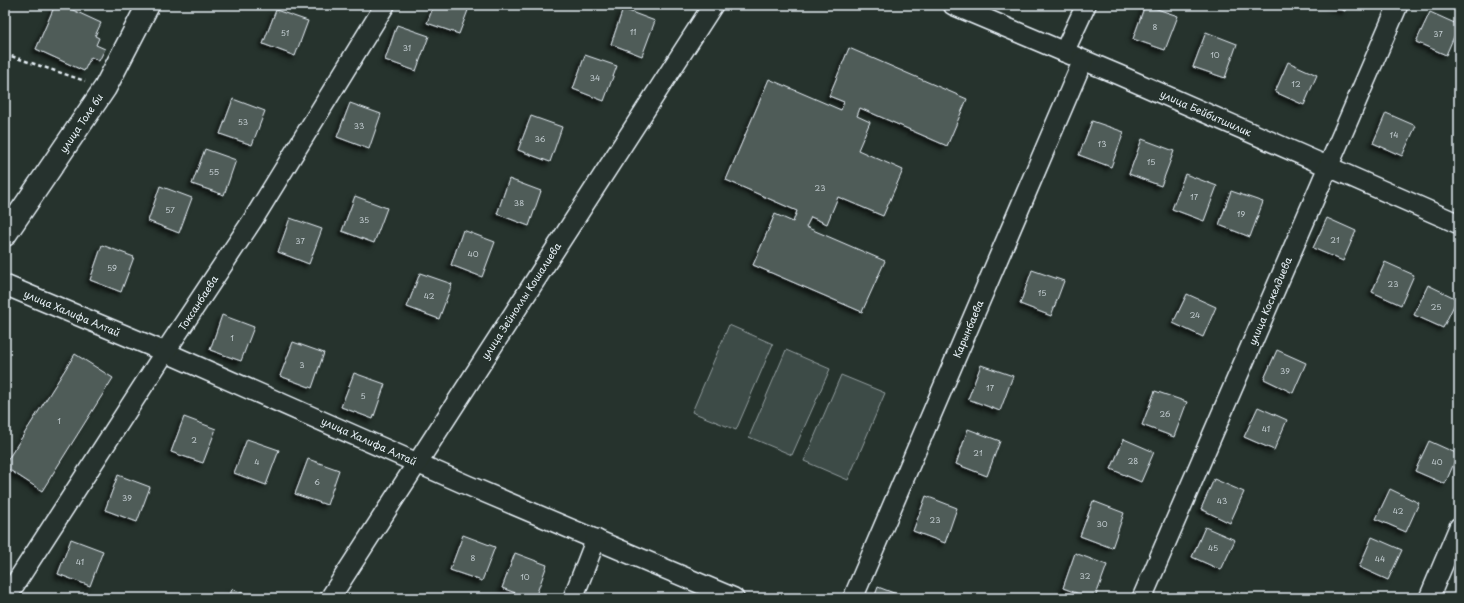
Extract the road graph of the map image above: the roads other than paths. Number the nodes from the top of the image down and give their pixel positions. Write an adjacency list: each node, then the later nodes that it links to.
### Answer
1 (148, 5): 11 (street, улица Толе би)
2 (385, 5): 13 (street, Токсанбаева)
3 (714, 5): 14 (street, улица Зейноллы Кошалиева)
4 (953, 5): 7 (street, улица Бейбитшилик)
5 (1086, 5): 7 (street)
6 (1398, 5): 9 (street, улица Коскелдиева)
7 (1064, 52): 8 (street, улица Бейбитшилик)
8 (1083, 60): 9 (street, улица Бейбитшилик); 21 (street, Карынбаева)
9 (1328, 166): 10 (street, улица Бейбитшилик); 22 (street, улица Коскелдиева)
10 (1459, 224)
11 (5, 235)
12 (5, 285): 13 (street, улица Халифа Алтай)
13 (165, 352): 14 (street, улица Халифа Алтай); 17 (street, Токсанбаева)
14 (417, 462): 16 (street, улица Халифа Алтай); 18 (street, улица Зейноллы Кошалиева)
15 (1459, 527): 23 (street)
16 (596, 539): 19 (street); 20 (street, улица Халифа Алтай)
17 (6, 598)
18 (330, 598)
19 (573, 598)
20 (734, 598)
21 (853, 598)
22 (1142, 598)
23 (1429, 598)

